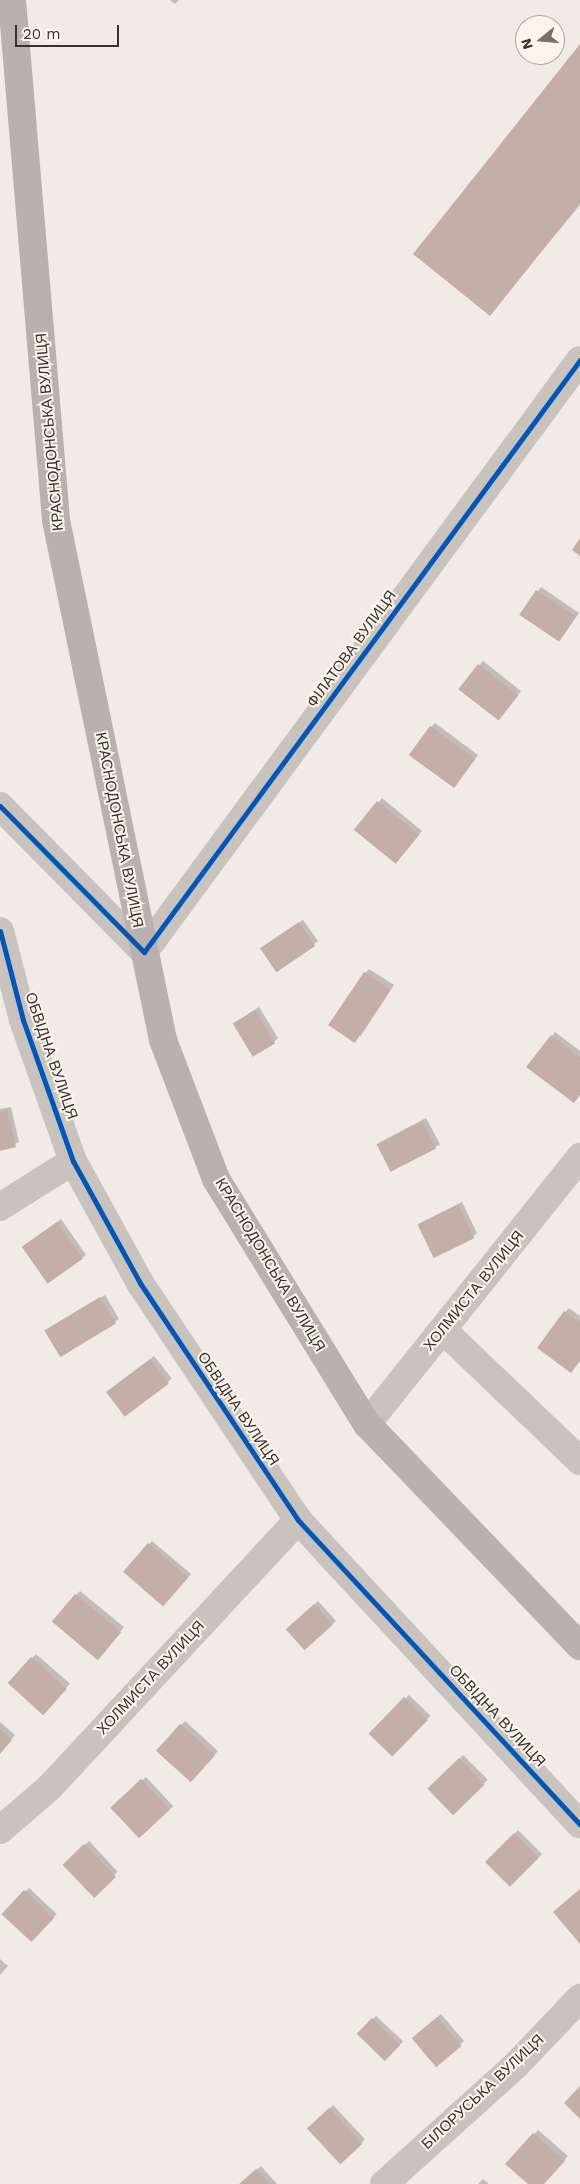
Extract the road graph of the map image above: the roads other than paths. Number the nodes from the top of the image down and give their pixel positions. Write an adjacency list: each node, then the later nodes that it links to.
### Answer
1 (12, 0): 5 (main road, КРАСНОДОНСЬКА ВУЛИЦЯ)
2 (580, 360): 5 (street, ФІЛАТОВА ВУЛИЦЯ)
3 (0, 806): 5 (street)
4 (0, 931): 7 (street, ОБВІДНА ВУЛИЦЯ)
5 (144, 952): 10 (main road, КРАСНОДОНСЬКА ВУЛИЦЯ)
6 (580, 1158): 9 (street, ХОЛМИСТА ВУЛИЦЯ)
7 (73, 1161): 8 (street); 12 (street, ОБВІДНА ВУЛИЦЯ)
8 (0, 1207)
9 (443, 1330): 10 (street, ХОЛМИСТА ВУЛИЦЯ); 11 (street)
10 (368, 1424): 13 (main road, КРАСНОДОНСЬКА ВУЛИЦЯ)
11 (580, 1461)
12 (298, 1520): 14 (street, ОБВІДНА ВУЛИЦЯ); 15 (street, ХОЛМИСТА ВУЛИЦЯ)
13 (580, 1646)
14 (580, 1824)
15 (0, 1830)
16 (580, 1998): 17 (street, БІЛОРУСЬКА ВУЛИЦЯ)
17 (384, 2184)

